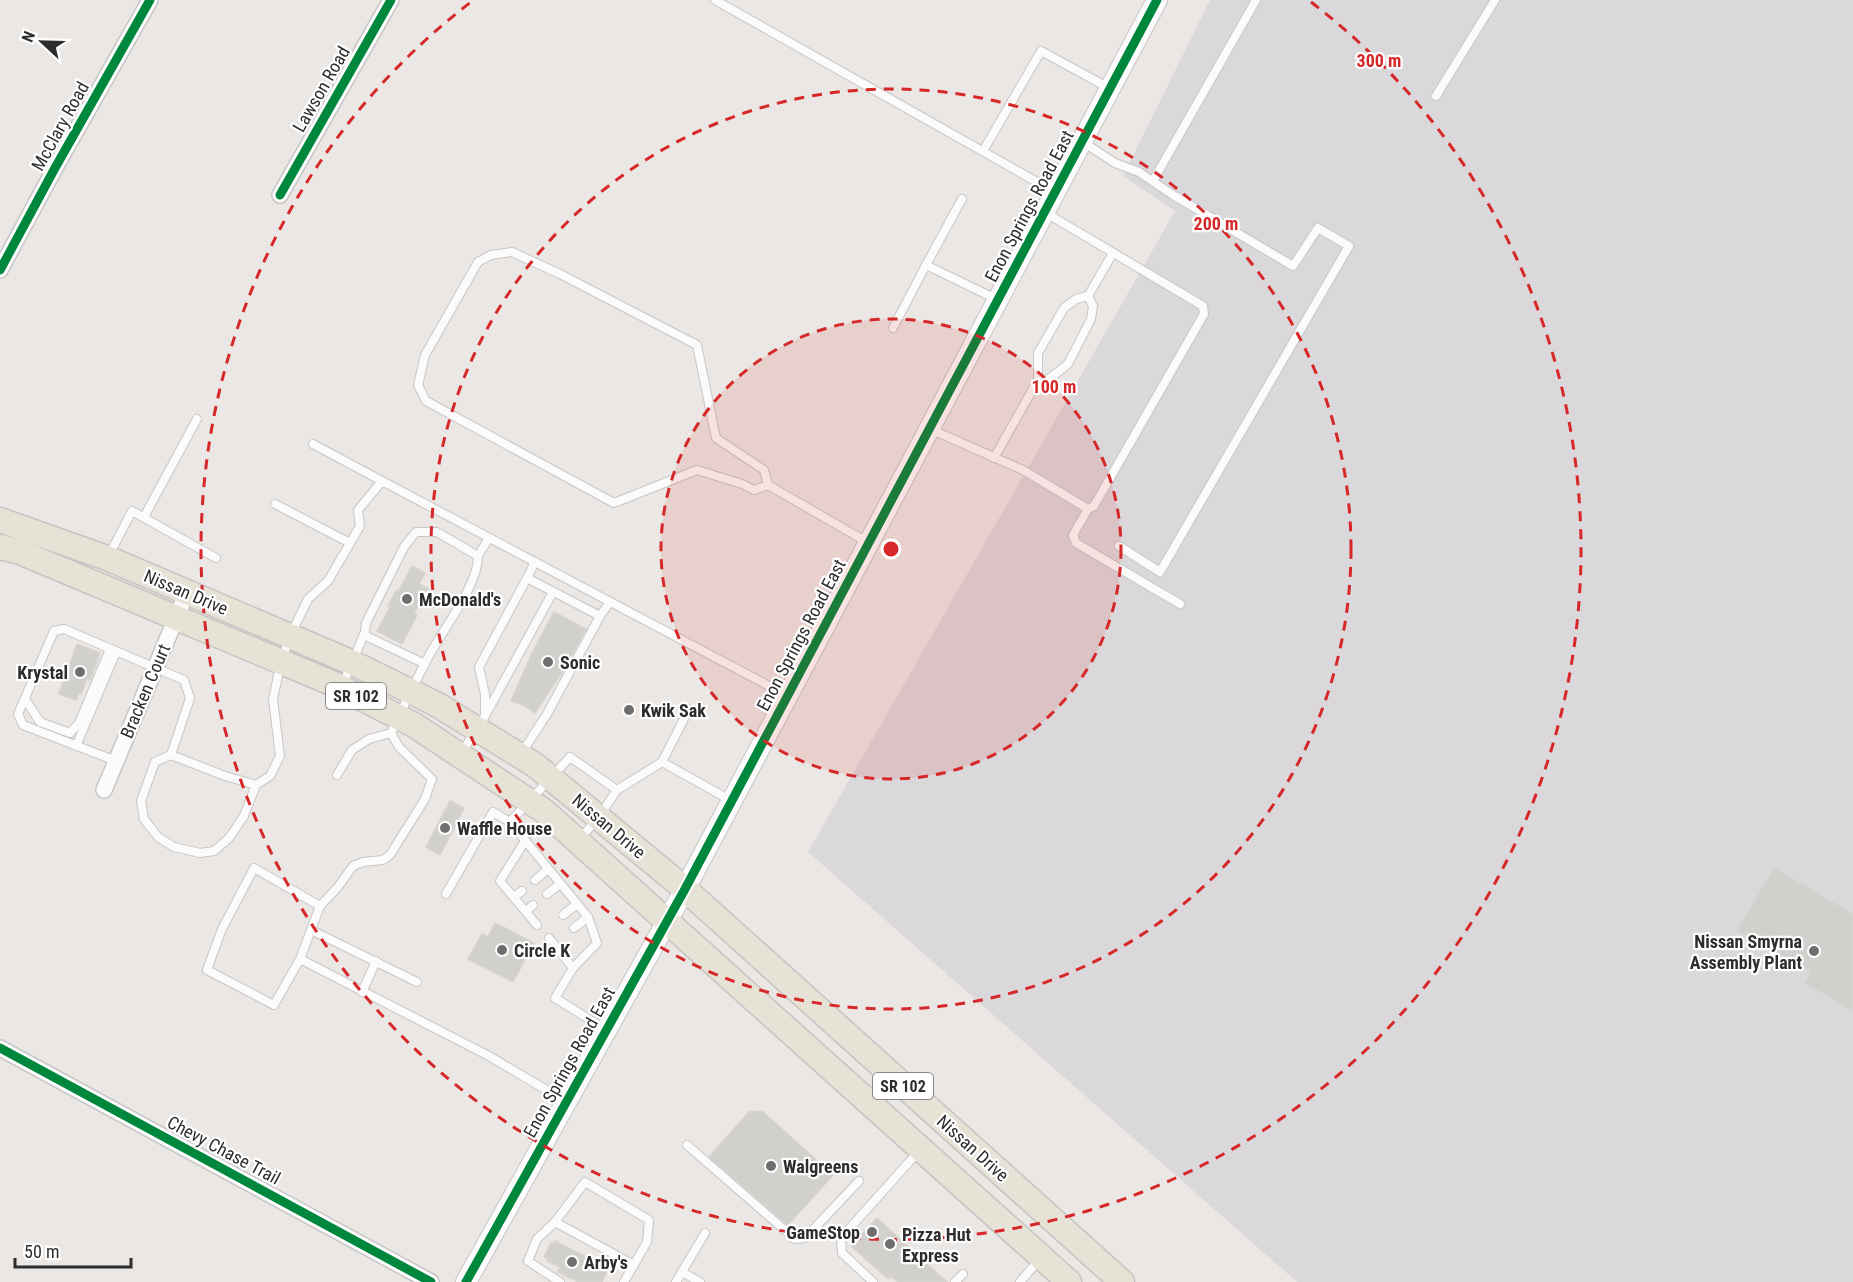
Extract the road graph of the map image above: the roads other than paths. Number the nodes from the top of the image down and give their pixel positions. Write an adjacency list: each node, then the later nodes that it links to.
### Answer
1 (150, 0): 18 (street, McClary Road)
2 (391, 0): 13 (street, Lawson Road)
3 (715, 0): 10 (lane)
4 (1157, 0): 7 (street, Enon Springs Road East)
5 (1256, 0): 11 (lane)
6 (1493, 1): 8 (lane)
7 (1110, 88): 9 (street, Enon Springs Road East); 10 (lane)
8 (1436, 96)
9 (1082, 141): 11 (lane); 12 (street, Enon Springs Road East)
10 (983, 151): 12 (lane)
11 (1153, 181): 36 (lane)
12 (1055, 192): 15 (street, Enon Springs Road East)
13 (280, 195)
14 (962, 199): 17 (lane)
15 (1044, 212): 16 (lane); 20 (street, Enon Springs Road East)
16 (1113, 253): 19 (lane); 30 (lane)
17 (926, 265): 20 (lane); 21 (lane)
18 (0, 270)
19 (1088, 296): 22 (lane); 22 (lane)
20 (997, 300): 24 (street, Enon Springs Road East)
21 (893, 328)
22 (1038, 380): 26 (lane)
23 (197, 419): 31 (lane)
24 (929, 429): 26 (lane); 35 (street, Enon Springs Road East)
25 (313, 444): 27 (lane)
26 (994, 458): 30 (lane)
27 (382, 481): 33 (lane); 34 (lane)
28 (768, 485): 28 (lane); 35 (lane)
29 (275, 504): 34 (lane)
30 (1088, 509): 46 (lane)
31 (144, 517): 39 (lane); 40 (lane)
32 (0, 520): 39 (main road, Nissan Drive / SR 102)
33 (489, 538): 38 (lane); 41 (lane)
34 (350, 543): 50 (lane)
35 (868, 543): 58 (street, Enon Springs Road East)
36 (1119, 546)
37 (0, 548): 48 (main road, Nissan Drive / SR 102)
38 (478, 556): 49 (lane); 54 (lane)
39 (107, 558): 43 (main road, Nissan Drive / SR 102)
40 (216, 558)
41 (535, 562): 42 (lane); 45 (lane)
42 (527, 578): 44 (lane); 61 (lane)
43 (187, 592): 48 (street, Bracken Court); 50 (main road, Nissan Drive / SR 102)
44 (553, 592): 47 (lane); 61 (lane)
45 (610, 602): 47 (lane); 58 (lane)
46 (1180, 604)
47 (600, 616): 66 (lane)
48 (176, 618): 52 (main road, Nissan Drive / SR 102); 55 (street, Bracken Court)
49 (364, 635): 53 (lane); 54 (lane)
50 (290, 636): 52 (lane); 53 (main road, Nissan Drive / SR 102)
51 (113, 650): 55 (lane); 59 (lane); 59 (lane); 63 (lane)
52 (281, 662): 56 (main road, Nissan Drive / SR 102); 71 (lane)
53 (353, 663): 56 (lane); 57 (main road, Nissan Drive / SR 102)
54 (425, 664): 57 (lane)
55 (155, 668): 64 (lane); 67 (street, Bracken Court)
56 (341, 688): 62 (main road, Nissan Drive / SR 102)
57 (410, 692): 61 (main road, Nissan Drive / SR 102); 62 (lane)
58 (787, 696): 74 (street, Enon Springs Road East)
59 (25, 699): 63 (lane)
60 (689, 709): 68 (lane)
61 (481, 723): 65 (lane); 66 (main road, Nissan Drive / SR 102)
62 (395, 725): 65 (main road, Nissan Drive / SR 102); 69 (lane); 90 (lane)
63 (76, 746): 67 (lane)
64 (171, 755): 71 (lane); 71 (lane)
65 (460, 756): 75 (main road, Nissan Drive / SR 102)
66 (520, 756): 70 (main road, Nissan Drive / SR 102)
67 (116, 761): 72 (street, Bracken Court)
68 (662, 762): 73 (lane); 74 (lane)
69 (337, 775)
70 (551, 778): 73 (lane); 75 (lane); 76 (main road, Nissan Drive / SR 102)
71 (256, 785)
72 (104, 790)
73 (617, 790): 76 (lane)
74 (732, 801): 83 (street, Enon Springs Road East)
75 (530, 802): 77 (lane); 79 (main road, Nissan Drive / SR 102)
76 (598, 818): 79 (lane); 83 (main road, Nissan Drive / SR 102)
77 (510, 822): 78 (lane); 85 (lane)
78 (525, 841): 80 (lane); 87 (lane)
79 (578, 842): 94 (main road, Nissan Drive / SR 102)
80 (548, 869): 81 (lane); 82 (lane)
81 (535, 880)
82 (560, 884): 86 (lane); 88 (lane)
83 (685, 889): 94 (street, Enon Springs Road East); 126 (main road, Nissan Drive / SR 102)
84 (522, 891): 87 (lane)
85 (446, 894)
86 (547, 894)
87 (514, 897): 91 (lane)
88 (577, 904): 92 (lane); 93 (lane)
89 (533, 905): 91 (lane)
90 (320, 906): 97 (lane); 99 (lane)
91 (525, 911): 95 (lane)
92 (563, 915)
93 (588, 917): 96 (lane); 101 (lane)
94 (666, 921): 104 (street, Enon Springs Road East); 108 (main road, Nissan Drive / SR 102)
95 (537, 925)
96 (574, 928)
97 (311, 930): 99 (lane); 100 (lane)
98 (555, 941): 101 (lane)
99 (300, 959): 103 (lane)
100 (376, 961): 102 (lane); 103 (lane)
101 (573, 968): 104 (lane)
102 (417, 982)
103 (362, 992): 106 (lane)
104 (606, 1029): 106 (street, Enon Springs Road East)
105 (0, 1048): 116 (street, Chevy Chase Trail)
106 (567, 1101): 117 (street, Enon Springs Road East)
107 (687, 1145): 109 (lane)
108 (920, 1149): 112 (main road, Nissan Drive / SR 102); 122 (lane)
109 (859, 1182)
110 (555, 1222): 113 (lane); 113 (lane); 118 (lane)
111 (705, 1233): 114 (lane)
112 (1041, 1257): 124 (lane); 125 (main road, Nissan Drive / SR 102)
113 (634, 1264): 119 (lane)
114 (682, 1272): 120 (lane); 121 (lane)
115 (963, 1274): 123 (lane)
116 (431, 1282)
117 (466, 1282)
118 (561, 1282)
119 (624, 1282)
120 (676, 1282)
121 (699, 1282)
122 (873, 1282)
123 (956, 1282)
124 (1020, 1282)
125 (1069, 1282)
126 (1122, 1282)

